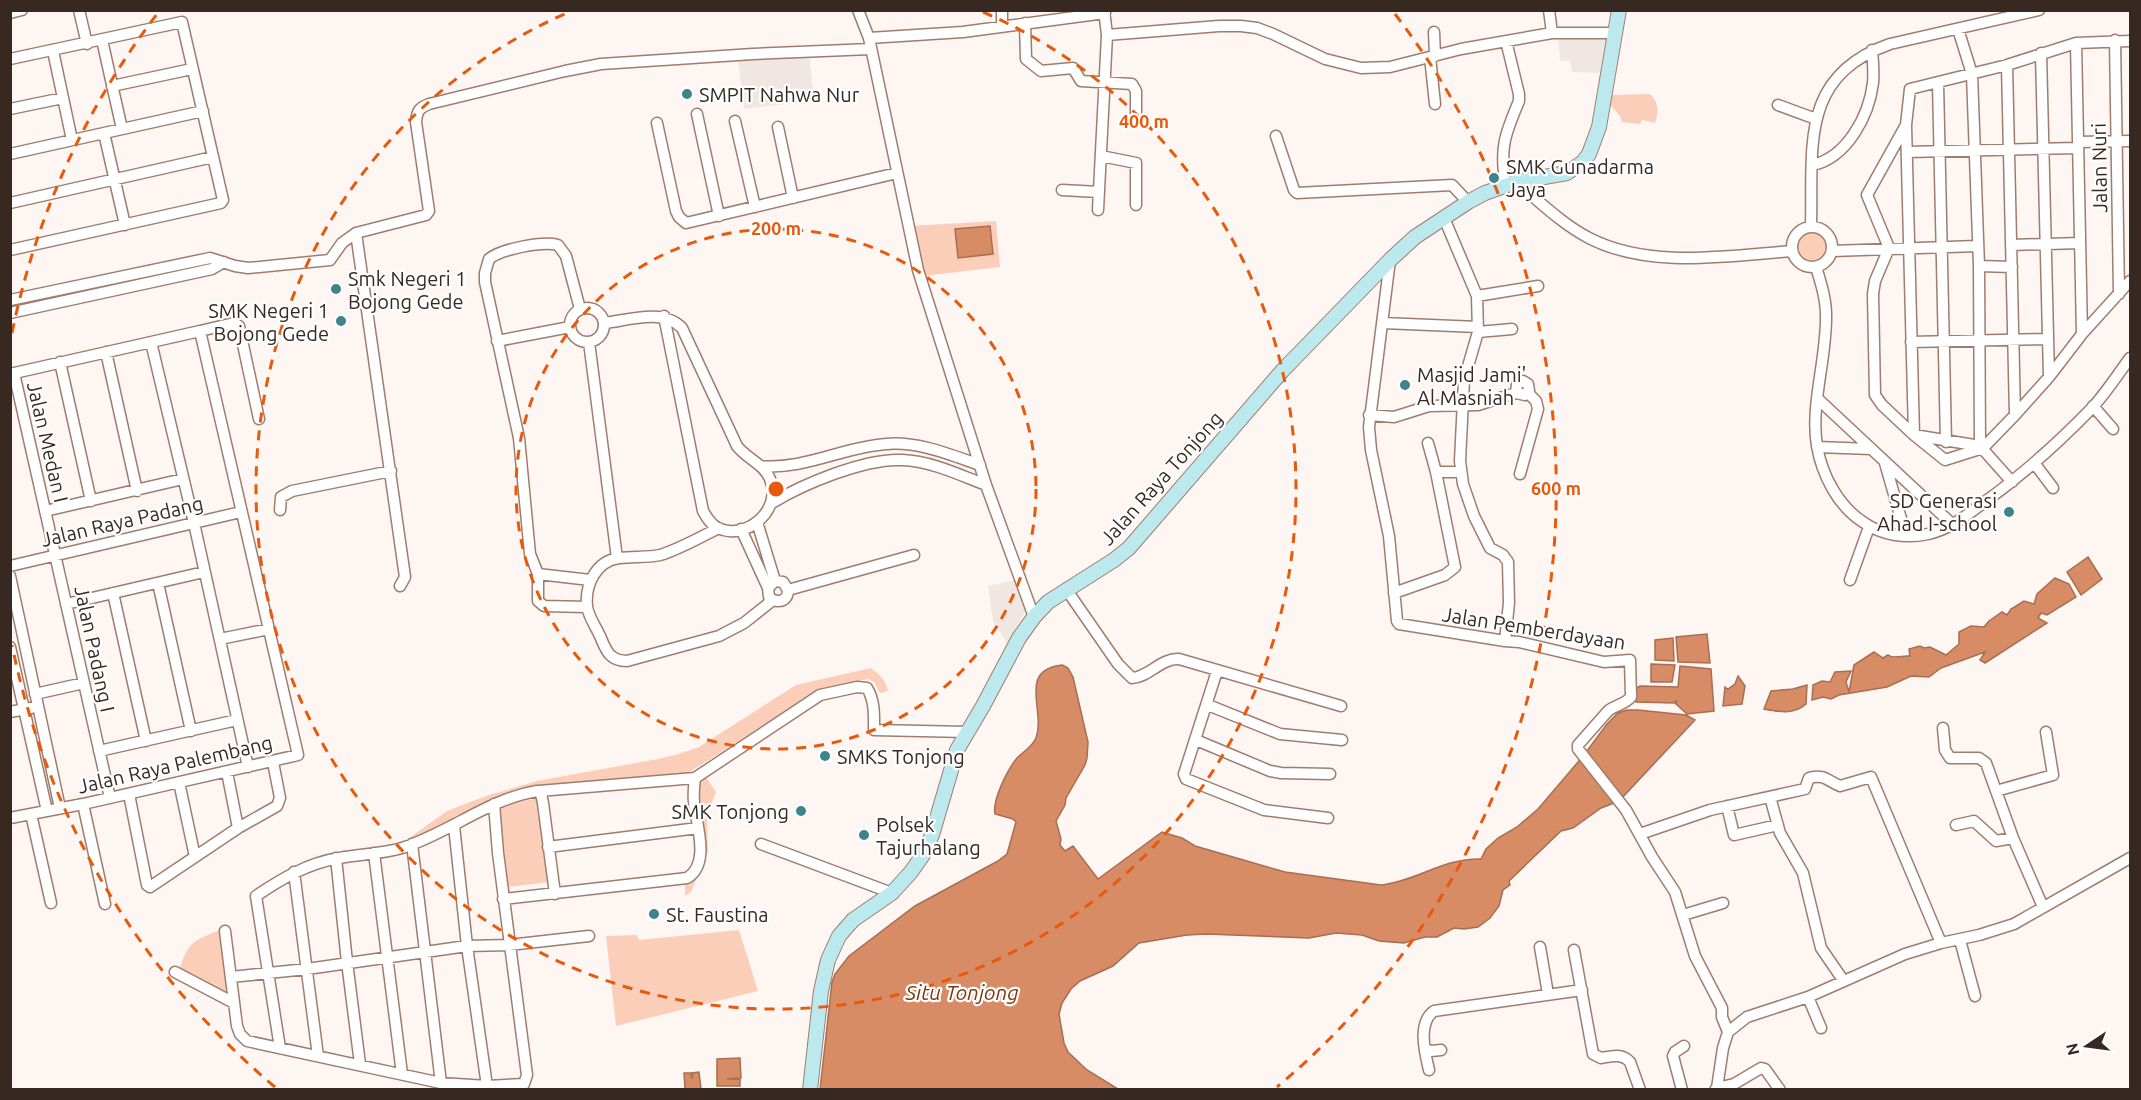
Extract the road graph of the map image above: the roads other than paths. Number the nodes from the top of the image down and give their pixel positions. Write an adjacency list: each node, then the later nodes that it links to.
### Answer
1 (22, 10): 8 (street)
2 (79, 10): 23 (street)
3 (858, 10): 21 (street)
4 (1002, 10): 11 (street)
5 (1549, 10): 14 (street)
6 (1619, 10): 15 (main road, Jalan Raya Tonjong)
7 (2039, 10): 12 (street)
8 (11, 12)
9 (1105, 12): 10 (street); 16 (street)
10 (1025, 23): 11 (street); 32 (street)
11 (1002, 27): 21 (street)
12 (1958, 29): 24 (street); 31 (street)
13 (1434, 32): 27 (street)
14 (1552, 33): 15 (street); 19 (street)
15 (1615, 33): 65 (main road, Jalan Raya Tonjong)
16 (1107, 35): 27 (street); 32 (street)
17 (102, 40): 23 (street); 30 (street); 34 (street)
18 (2115, 40): 20 (street); 22 (street); 51 (street, Jalan Nuri)
19 (1506, 41): 27 (street); 65 (street)
20 (2130, 41)
21 (870, 43): 63 (street); 78 (street)
22 (2076, 43): 26 (street); 53 (street)
23 (87, 44): 25 (street)
24 (1872, 50): 41 (street); 62 (street)
25 (52, 51): 28 (street); 35 (street)
26 (2041, 53): 29 (street); 54 (street)
27 (1433, 57): 36 (street)
28 (10, 59)
29 (2007, 64): 31 (street); 55 (street)
30 (192, 69): 34 (street); 39 (street)
31 (1972, 74): 33 (street); 57 (street)
32 (1105, 83): 43 (street); 60 (street)
33 (1938, 83): 45 (street); 56 (street)
34 (112, 86): 47 (street)
35 (63, 98): 38 (street); 50 (street)
36 (1435, 104)
37 (1778, 105): 41 (street)
38 (10, 109)
39 (203, 111): 47 (street); 61 (street)
40 (697, 114): 74 (street)
41 (1816, 119): 62 (street)
42 (735, 121): 72 (street)
43 (1136, 122)
44 (657, 123): 74 (street)
45 (1906, 125): 58 (street); 84 (street)
46 (778, 127): 68 (street)
47 (122, 129): 48 (street)
48 (104, 133): 50 (street); 64 (street)
49 (1276, 136): 69 (street)
50 (72, 141): 59 (street)
51 (2117, 141): 52 (street); 53 (street); 96 (street, Jalan Nuri)
52 (2130, 141)
53 (2078, 145): 54 (street); 79 (street)
54 (2043, 149): 55 (street); 80 (street)
55 (2009, 150): 57 (street); 81 (street)
56 (1939, 151): 57 (street); 58 (street); 83 (street)
57 (1974, 151): 82 (street)
58 (1907, 152): 85 (street)
59 (10, 154)
60 (1101, 156): 67 (street); 71 (street)
61 (213, 157): 64 (street); 76 (street)
62 (1813, 165): 77 (street)
63 (897, 174): 68 (street); 137 (street)
64 (115, 180): 70 (street); 76 (street)
65 (1511, 184): 69 (main road, Jalan Raya Tonjong); 87 (street)
66 (1062, 190): 67 (street)
67 (1099, 192): 73 (street)
68 (793, 198): 72 (street)
69 (1468, 202): 75 (main road, Jalan Raya Tonjong)
70 (10, 203)
71 (1136, 205)
72 (755, 207): 74 (street)
73 (1098, 210)
74 (718, 216)
75 (1444, 218): 89 (main road, Jalan Raya Tonjong); 97 (street)
76 (125, 225): 86 (street)
77 (1811, 226): 87 (street); 88 (street)
78 (356, 233): 90 (street); 139 (street)
79 (2080, 243): 80 (street); 108 (street)
80 (2045, 244): 81 (street); 109 (street)
81 (2011, 245): 93 (street)
82 (1977, 246): 83 (street); 91 (street)
83 (1942, 247): 85 (street); 113 (street)
84 (1889, 248): 85 (street); 88 (street); 129 (street)
85 (1909, 248): 116 (street)
86 (10, 250)
87 (1792, 250): 92 (street)
88 (1832, 251): 92 (street)
89 (1390, 260): 102 (street, Jalan Pemberdayaan); 172 (main road, Jalan Raya Tonjong)
90 (224, 262): 98 (street); 100 (street)
91 (1978, 266): 93 (street); 110 (street)
92 (1816, 267): 122 (street)
93 (2012, 267): 111 (street)
94 (2130, 281): 96 (street)
95 (1538, 286): 97 (street)
96 (2119, 294): 108 (street)
97 (1478, 296): 106 (street)
98 (10, 300)
99 (580, 309): 103 (street); 104 (street); 112 (street)
100 (10, 313)
101 (664, 316): 103 (street); 138 (street); 157 (street)
102 (1383, 322): 106 (street); 125 (street, Jalan Pemberdayaan)
103 (605, 323): 115 (street)
104 (570, 327): 112 (street); 115 (street)
105 (1512, 329): 106 (street)
106 (1478, 330): 123 (street)
107 (200, 331): 114 (street); 127 (street); 152 (street)
108 (2082, 334): 121 (street)
109 (2048, 339): 111 (street); 121 (street)
110 (1980, 340): 111 (street); 113 (street); 133 (street)
111 (2013, 340): 126 (street)
112 (497, 341): 165 (street)
113 (1944, 341): 116 (street); 130 (street)
114 (152, 342): 117 (street); 143 (street)
115 (589, 342): 162 (street)
116 (1911, 342): 129 (street)
117 (106, 352): 119 (street); 147 (street)
118 (2130, 358): 124 (street)
119 (60, 362): 120 (street); 148 (street)
120 (12, 373): 151 (street, Jalan Medan I)
121 (2049, 377): 126 (street)
122 (1818, 400): 132 (street); 134 (street)
123 (1461, 406): 125 (street); 141 (street); 142 (street)
124 (2093, 406): 128 (street); 136 (street)
125 (1370, 415): 175 (street, Jalan Pemberdayaan)
126 (2015, 415): 133 (street)
127 (259, 419)
128 (2112, 429)
129 (1914, 435): 130 (street); 133 (street)
130 (1946, 442): 133 (street)
131 (1428, 443): 140 (street)
132 (1817, 447): 134 (street); 156 (street)
133 (1981, 447): 144 (street)
134 (1871, 449): 135 (street)
135 (1885, 462): 155 (street); 159 (street)
136 (2035, 464): 144 (street); 146 (street)
137 (980, 465): 138 (street); 145 (street)
138 (760, 466): 149 (street)
139 (391, 471): 150 (street); 171 (street)
140 (1436, 472): 141 (street); 175 (street)
141 (1461, 472): 182 (street)
142 (1520, 474)
143 (183, 479): 147 (street); 154 (street)
144 (2012, 482): 155 (street)
145 (986, 485): 149 (street); 179 (street)
146 (2053, 489)
147 (137, 491): 148 (street)
148 (91, 501): 151 (street)
149 (772, 503): 153 (street)
150 (280, 510)
151 (45, 511): 160 (street, Jalan Medan I)
152 (241, 512): 154 (street, Jalan Raya Padang); 180 (street)
153 (757, 522): 158 (street); 170 (street)
154 (194, 523): 160 (street, Jalan Raya Padang); 164 (street)
155 (1953, 525): 159 (street)
156 (1869, 527): 159 (street); 168 (street)
157 (719, 528): 158 (street); 162 (street)
158 (741, 529): 170 (street)
159 (1906, 536)
160 (57, 555): 163 (street, Jalan Raya Padang); 177 (street, Jalan Padang I)
161 (914, 555): 173 (street)
162 (617, 558): 167 (street)
163 (10, 566)
164 (204, 572): 169 (street); 181 (street)
165 (538, 574): 167 (street); 178 (street)
166 (10, 576): 186 (street)
167 (590, 580): 178 (street)
168 (1850, 580)
169 (158, 583): 174 (street); 194 (street)
170 (771, 584): 173 (street); 176 (street)
171 (400, 586)
172 (1066, 589): 179 (main road, Jalan Raya Tonjong); 184 (street)
173 (788, 590): 176 (street)
174 (113, 593): 177 (street); 199 (street)
175 (1394, 593): 182 (street, Jalan Pemberdayaan)
176 (773, 600): 178 (street)
177 (66, 604): 185 (street, Jalan Padang I)
178 (587, 607)
179 (1034, 616): 195 (main road, Jalan Raya Tonjong)
180 (269, 629): 181 (street); 201 (street, Jalan Raya Palembang)
181 (220, 639): 192 (street)
182 (1505, 641): 225 (street, Jalan Pemberdayaan)
183 (10, 646): 190 (street)
184 (1217, 671): 187 (street); 189 (street)
185 (84, 683): 186 (street); 200 (street, Jalan Padang I)
186 (35, 694): 188 (street)
187 (1208, 705): 197 (street); 198 (street)
188 (38, 706): 190 (street); 215 (street)
189 (1341, 706)
190 (24, 709): 191 (street); 216 (street)
191 (10, 712)
192 (237, 720): 194 (street); 202 (street)
193 (1943, 728): 208 (street)
194 (191, 730): 199 (street)
195 (967, 732): 205 (street); 235 (main road, Jalan Raya Tonjong)
196 (2046, 732): 208 (street)
197 (1196, 740): 204 (street); 219 (street)
198 (1342, 740)
199 (146, 741): 200 (street)
200 (99, 751): 211 (street, Jalan Padang I)
201 (273, 762): 202 (street, Jalan Raya Palembang); 223 (street)
202 (248, 767): 203 (street, Jalan Raya Palembang)
203 (227, 772): 206 (street, Jalan Raya Palembang); 223 (street)
204 (1330, 774)
205 (695, 778): 207 (street); 224 (street)
206 (179, 782): 209 (street, Jalan Raya Palembang); 231 (street)
207 (539, 791): 213 (street); 229 (street)
208 (1996, 791): 226 (street)
209 (129, 794): 211 (street, Jalan Raya Palembang); 231 (street)
210 (1770, 797): 214 (street); 220 (street); 246 (street)
211 (110, 798): 212 (street, Jalan Raya Palembang)
212 (83, 804): 215 (street, Jalan Raya Palembang); 240 (street)
213 (494, 804): 222 (street); 237 (street)
214 (1727, 806): 220 (street); 225 (street)
215 (60, 808): 216 (street, Jalan Raya Palembang)
216 (47, 811): 217 (street, Jalan Raya Palembang)
217 (31, 814): 218 (street, Jalan Raya Palembang); 238 (street)
218 (10, 818)
219 (1328, 818)
220 (1778, 825): 258 (street)
221 (1956, 825): 226 (street)
222 (454, 826): 227 (street); 248 (street)
223 (238, 828): 231 (street)
224 (698, 828): 229 (street); 236 (street)
225 (1640, 834): 242 (street, Jalan Pemberdayaan)
226 (2013, 838): 241 (street)
227 (412, 844): 230 (street); 251 (street)
228 (761, 844): 235 (street)
229 (548, 848): 236 (street)
230 (374, 853): 232 (street); 252 (street)
231 (195, 857)
232 (336, 858): 234 (street); 253 (street)
233 (2130, 858): 241 (street)
234 (294, 872): 254 (street); 256 (street)
235 (892, 893): 276 (main road, Jalan Raya Tonjong)
236 (555, 894): 237 (street)
237 (503, 899): 247 (street)
238 (51, 903)
239 (1723, 903): 242 (street)
240 (105, 904)
241 (2043, 907): 245 (street)
242 (1683, 915): 265 (street, Jalan Pemberdayaan)
243 (225, 931): 257 (street)
244 (589, 936): 247 (street)
245 (1960, 939): 246 (street); 261 (street)
246 (1941, 943): 258 (street)
247 (509, 945): 248 (street); 275 (street)
248 (467, 946): 251 (street); 275 (street)
249 (1540, 947): 260 (street)
250 (1574, 950): 259 (street)
251 (427, 953): 252 (street); 274 (street)
252 (388, 957): 253 (street); 273 (street)
253 (347, 962): 254 (street); 271 (street)
254 (307, 969): 256 (street); 270 (street)
255 (175, 972): 263 (street)
256 (267, 974): 257 (street); 267 (street)
257 (231, 978): 263 (street)
258 (1843, 980): 262 (street)
259 (1582, 990): 260 (street); 277 (street)
260 (1548, 994): 268 (street)
261 (1975, 996)
262 (1808, 997): 264 (street); 265 (street)
263 (234, 1003): 267 (street)
264 (1821, 1028)
265 (1728, 1032): 279 (street)
266 (1684, 1046): 278 (street)
267 (279, 1048): 270 (street)
268 (1425, 1048): 269 (street); 272 (street)
269 (1441, 1050)
270 (318, 1056): 271 (street)
271 (360, 1064): 273 (street)
272 (1429, 1070)
273 (402, 1074): 274 (street)
274 (441, 1083): 275 (street)
275 (487, 1086)
276 (810, 1089)
277 (1640, 1089)
278 (1682, 1089)
279 (1716, 1089): 280 (street)
280 (1780, 1089)

